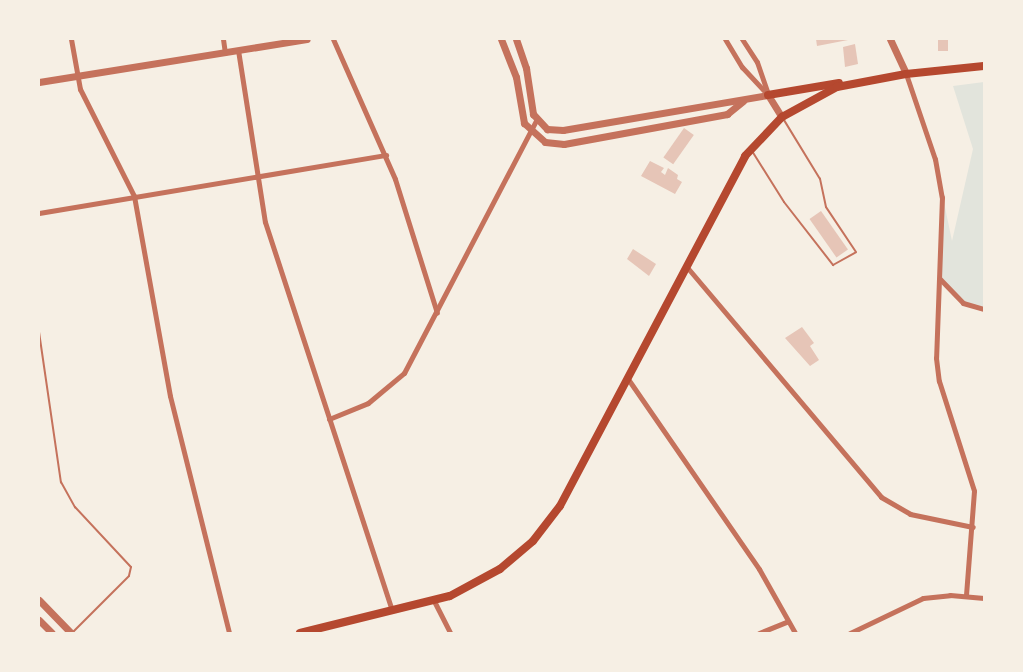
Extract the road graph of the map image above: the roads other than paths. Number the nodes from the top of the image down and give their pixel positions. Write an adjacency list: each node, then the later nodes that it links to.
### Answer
1 (71, 39): 14 (street)
2 (222, 39): 11 (street)
3 (307, 39): 10 (street)
4 (333, 39): 25 (street)
5 (501, 39): 23 (street)
6 (516, 39): 21 (street)
7 (726, 39): 17 (street)
8 (742, 39): 17 (street)
9 (890, 39): 13 (street)
10 (238, 50): 11 (street); 26 (street)
11 (225, 53): 14 (street)
12 (984, 66): 13 (main road)
13 (906, 74): 15 (main road); 30 (street)
14 (76, 76): 16 (street); 27 (street)
15 (864, 80): 17 (main road); 20 (main road)
16 (39, 82)
17 (768, 95): 18 (street); 20 (street)
18 (743, 101): 19 (street); 22 (street)
19 (644, 115): 21 (street); 22 (street)
20 (782, 117): 24 (main road); 24 (lane)
21 (536, 121): 23 (street)
22 (647, 129): 23 (street)
23 (530, 131): 32 (street)
24 (751, 148): 29 (main road)
25 (386, 155): 26 (street); 32 (street)
26 (256, 176): 27 (street); 35 (street)
27 (134, 196): 28 (street); 46 (street)
28 (39, 213)
29 (686, 266): 34 (main road); 36 (street)
30 (940, 279): 31 (street); 36 (street)
31 (984, 309)
32 (437, 313): 35 (street)
33 (39, 332): 45 (lane)
34 (628, 379): 40 (main road); 43 (street)
35 (329, 419): 41 (street)
36 (974, 526): 37 (street)
37 (966, 596): 38 (street); 51 (street)
38 (984, 598)
39 (39, 600): 45 (street)
40 (434, 601): 41 (main road); 48 (street)
41 (392, 611): 47 (main road)
42 (39, 620): 44 (street)
43 (788, 621): 49 (street); 50 (street)
44 (52, 633)
45 (72, 633)
46 (229, 633)
47 (300, 633)
48 (450, 633)
49 (759, 633)
50 (795, 633)
51 (850, 633)

